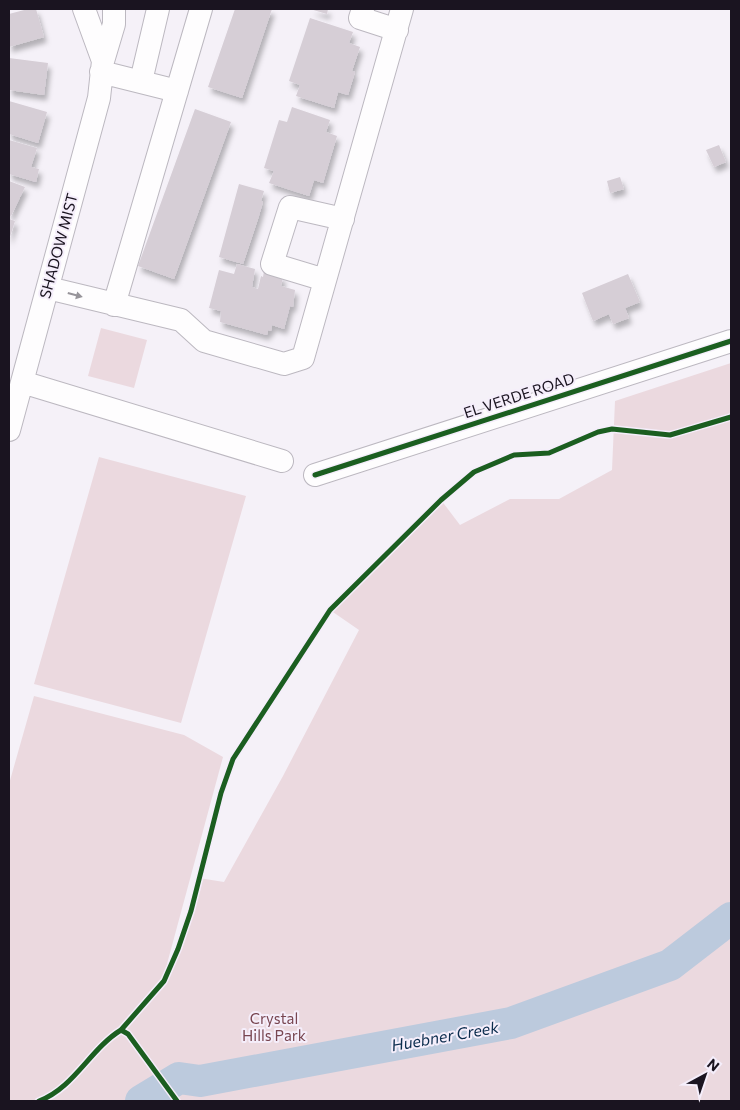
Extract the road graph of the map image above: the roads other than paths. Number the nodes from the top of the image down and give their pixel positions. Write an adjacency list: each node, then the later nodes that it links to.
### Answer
1 (84, 9): 7 (street, SHADOW MIST)
2 (114, 9): 7 (street, SHADOW MIST)
3 (158, 9): 8 (street)
4 (201, 9): 9 (street)
5 (363, 9): 6 (street)
6 (399, 19): 10 (street)
7 (102, 67): 8 (street); 12 (street, SHADOW MIST)
8 (141, 81): 9 (street)
9 (177, 91): 13 (street)
10 (343, 219): 11 (street); 11 (street)
11 (325, 280): 13 (street)
12 (48, 288): 13 (street, one-way to 13); 15 (street, SHADOW MIST)
13 (109, 304)
14 (731, 341): 18 (street, EL VERDE ROAD)
15 (18, 375): 16 (street, SHADOW MIST); 17 (street)
16 (9, 430)
17 (282, 461)
18 (315, 475)

